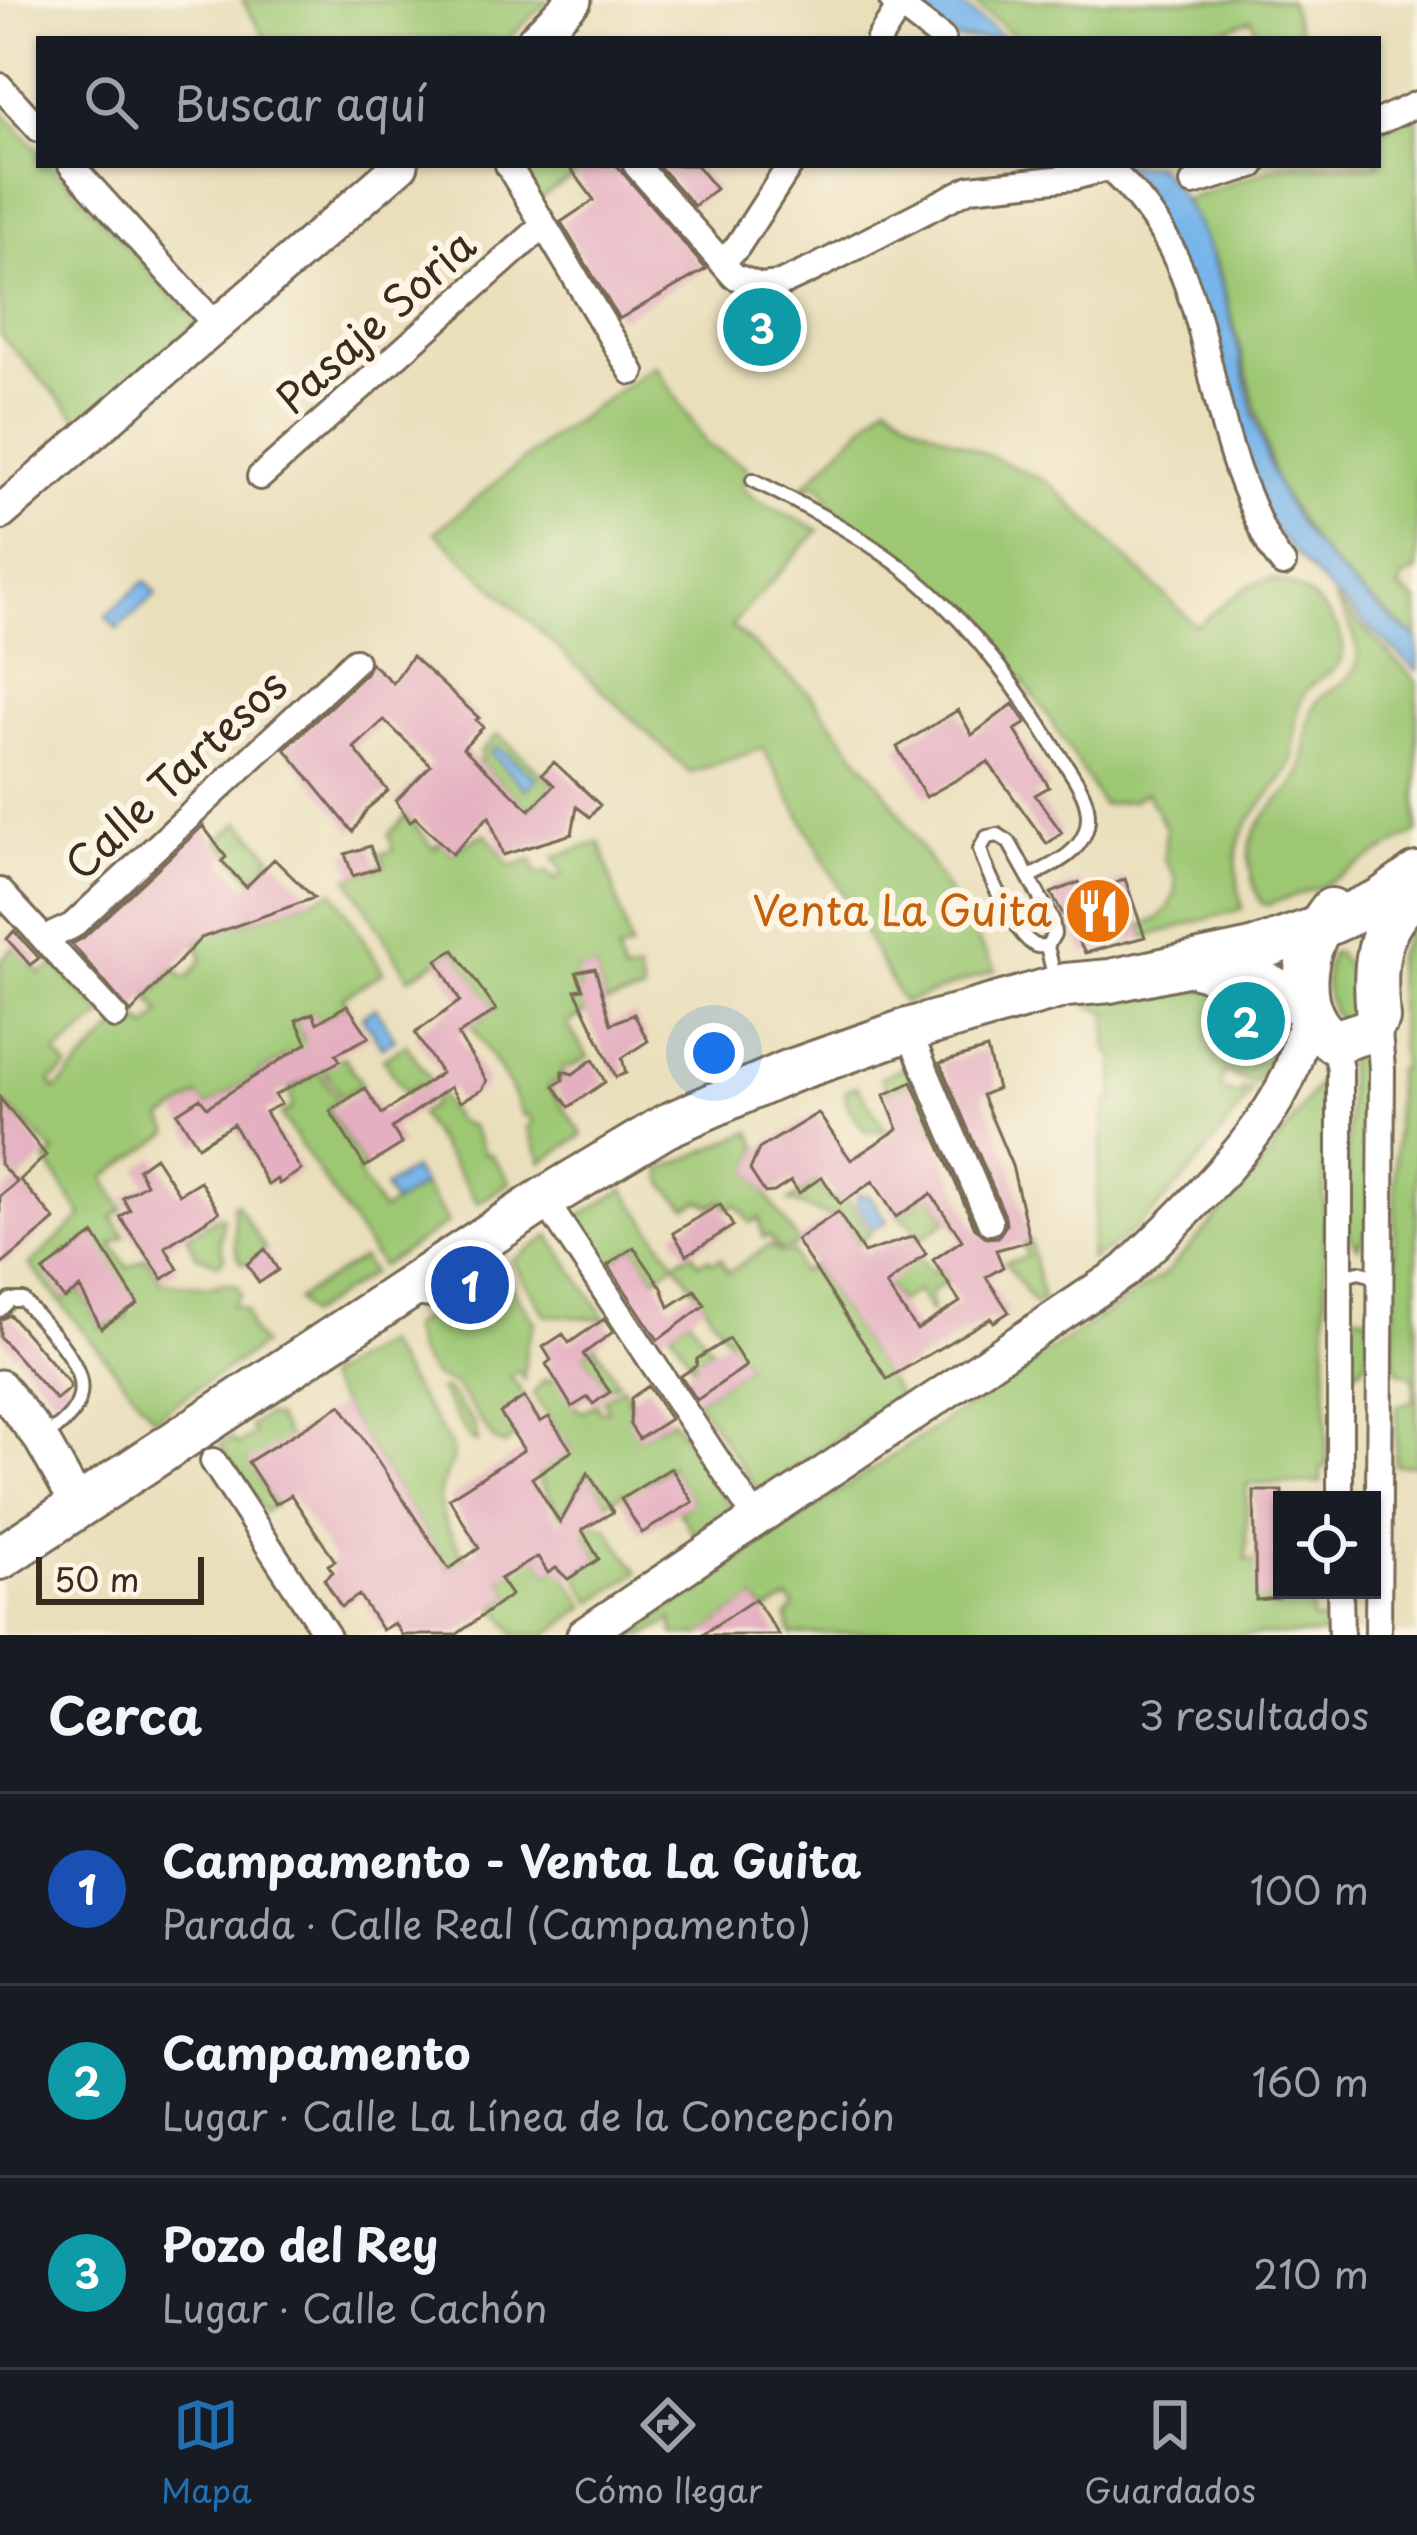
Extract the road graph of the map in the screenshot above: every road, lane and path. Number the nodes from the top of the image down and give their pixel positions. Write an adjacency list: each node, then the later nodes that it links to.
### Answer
1 (576, 0): 3 (street)
2 (896, 3): 4 (street); 5 (street)
3 (538, 36)
4 (880, 36)
5 (939, 36)
6 (0, 86): 9 (street)
7 (1417, 104): 8 (street)
8 (1381, 121)
9 (36, 126)
10 (74, 168): 21 (street)
11 (398, 168): 21 (street)
12 (510, 168): 19 (street)
13 (640, 168): 20 (street)
14 (788, 168): 20 (street)
15 (1101, 168): 20 (street)
16 (1109, 168): 26 (street)
17 (1243, 168): 18 (street)
18 (1193, 183)
19 (544, 225): 22 (street); 23 (street, Pasaje Soria)
20 (722, 262)
21 (216, 325): 25 (street)
22 (632, 372)
23 (260, 477)
24 (753, 480): 29 (lane)
25 (0, 513)
26 (1282, 564)
27 (355, 661): 33 (street, Calle Tartesos)
28 (1414, 867): 31 (highway); 32 (highway); 36 (highway)
29 (1030, 877): 34 (lane); 34 (lane)
30 (0, 891): 33 (street)
31 (1254, 920): 32 (highway); 37 (highway)
32 (1321, 927): 35 (highway); 36 (highway); 40 (highway)
33 (44, 939): 38 (street)
34 (1048, 946): 37 (lane)
35 (1193, 964): 37 (highway); 40 (highway)
36 (1374, 973): 39 (highway)
37 (1061, 986): 41 (highway)
38 (115, 1016)
39 (1378, 1018): 40 (highway); 45 (street)
40 (1320, 1025): 44 (street); 54 (street)
41 (908, 1030): 42 (highway); 43 (street)
42 (536, 1197): 53 (highway); 54 (street)
43 (990, 1222)
44 (1340, 1297): 45 (lane); 48 (street)
45 (1380, 1305): 47 (street)
46 (0, 1310): 50 (lane)
47 (1378, 1372): 48 (lane); 60 (street)
48 (1340, 1381): 52 (street)
49 (0, 1387): 50 (street)
50 (41, 1439): 53 (street)
51 (213, 1461): 57 (street)
52 (1340, 1491)
53 (80, 1508): 55 (highway)
54 (755, 1516): 58 (street)
55 (0, 1558)
56 (1340, 1599): 59 (street)
57 (327, 1635)
58 (584, 1635)
59 (1341, 1635)
60 (1378, 1635)

